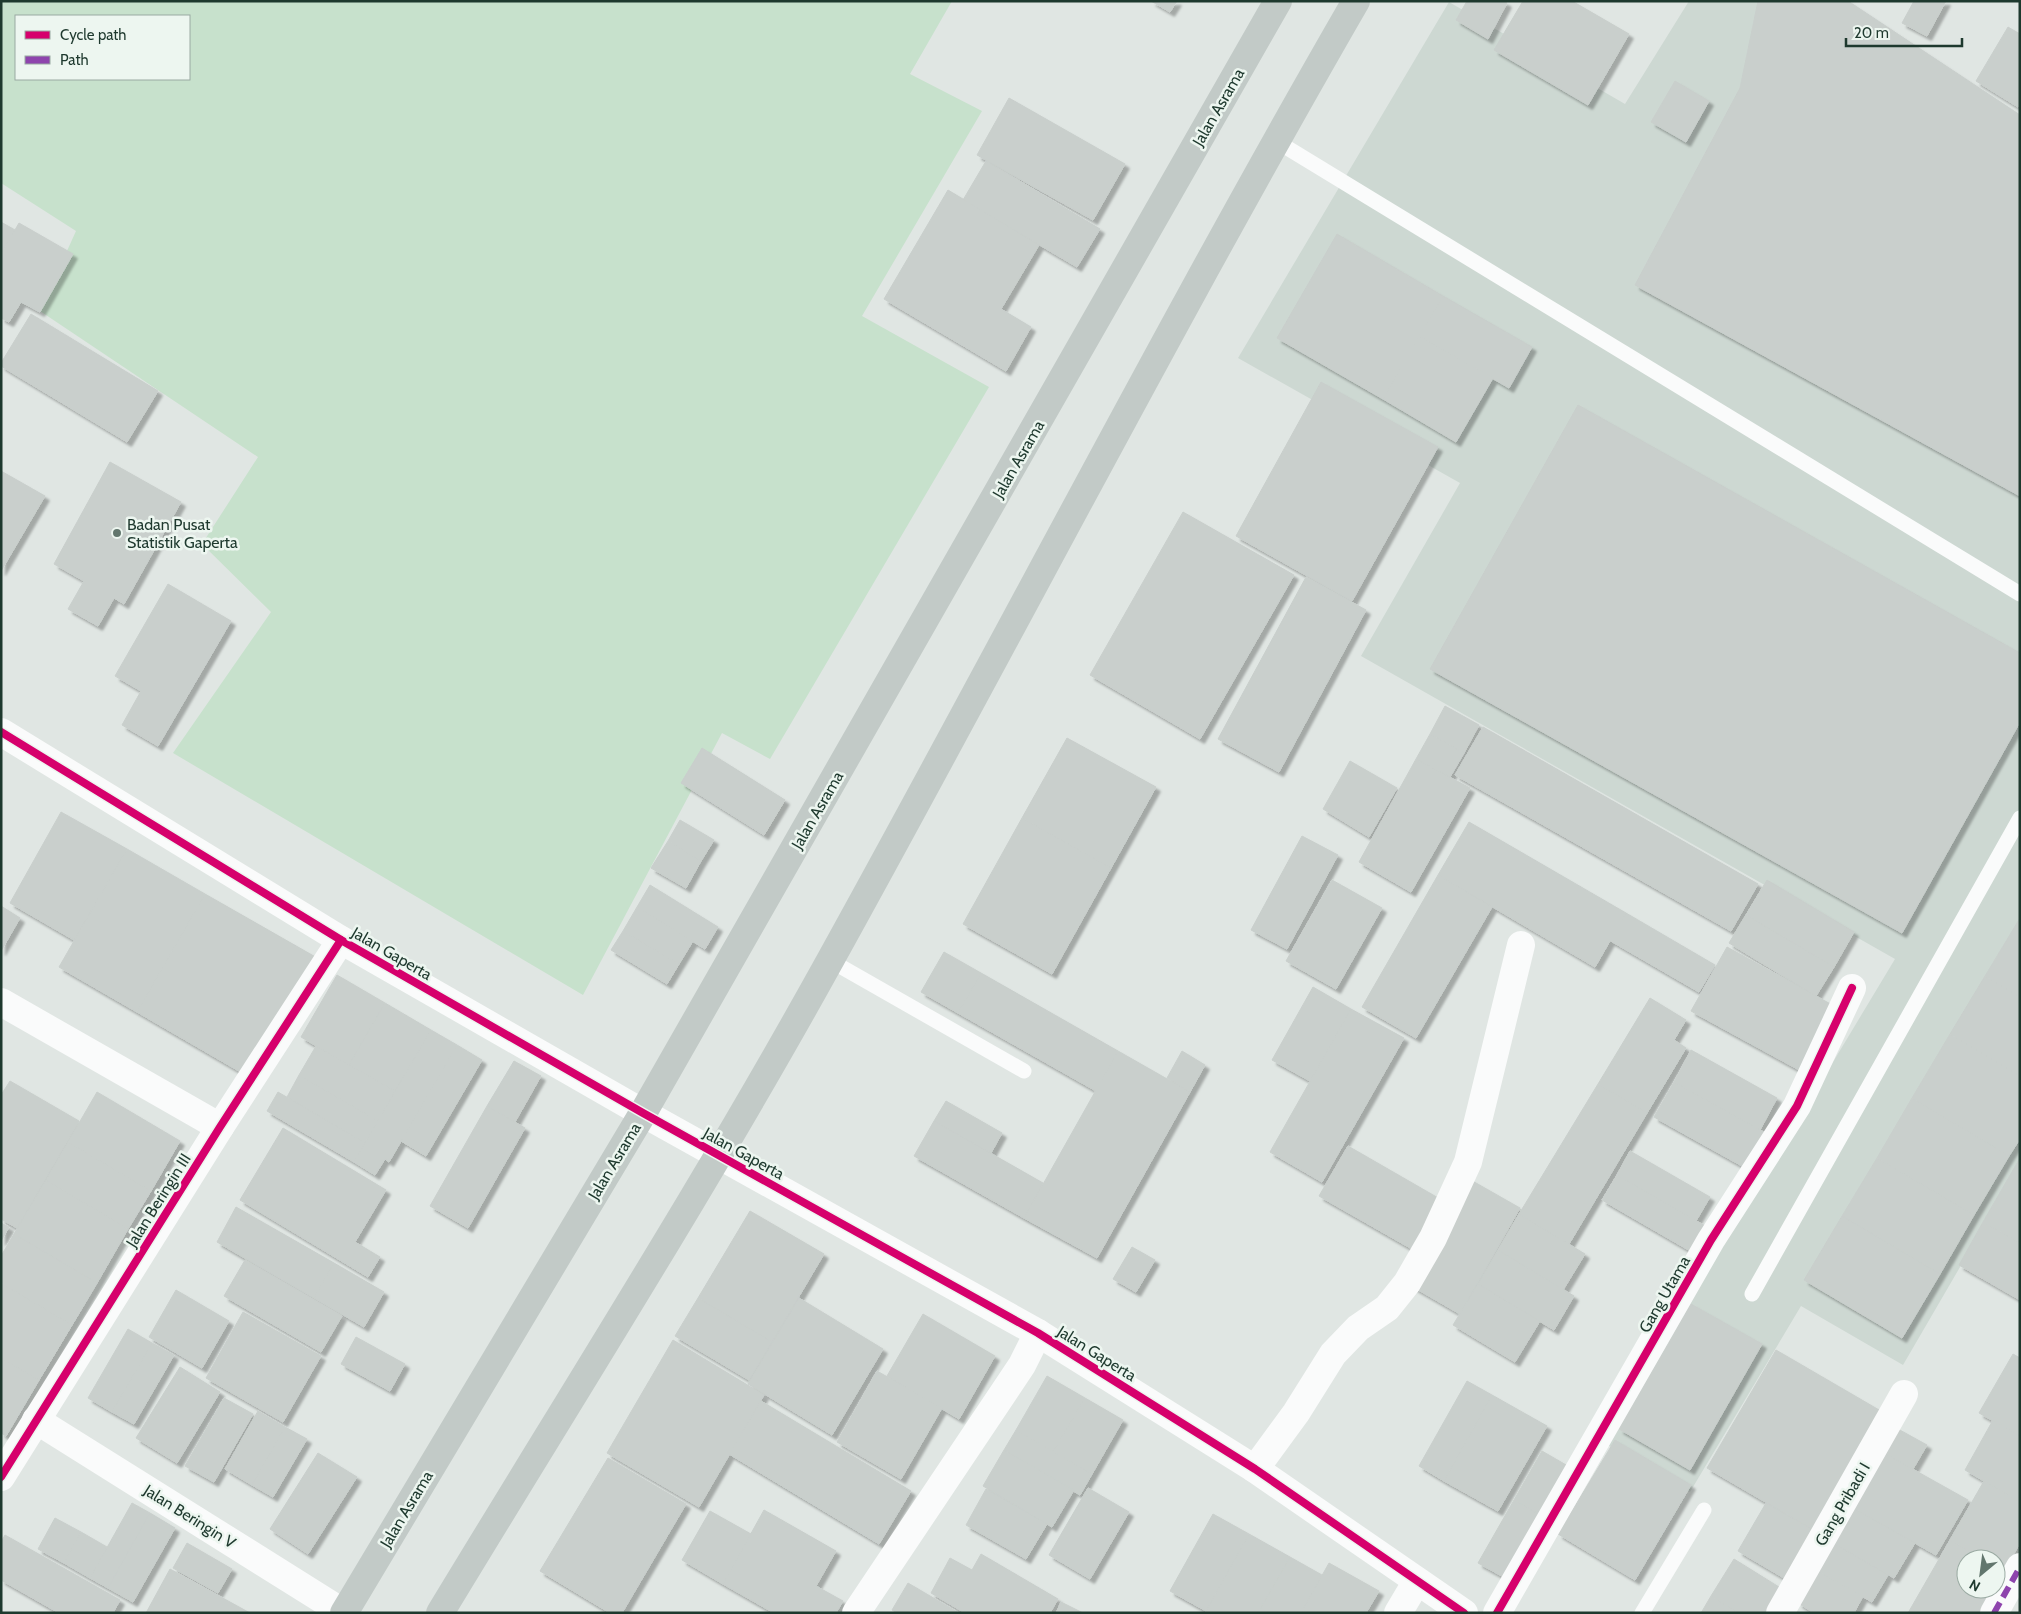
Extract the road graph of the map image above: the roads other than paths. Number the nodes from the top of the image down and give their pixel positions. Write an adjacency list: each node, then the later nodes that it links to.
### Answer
1 (1278, 1): 13 (highway, Jalan Asrama)
2 (1356, 1): 3 (highway)
3 (1276, 140): 4 (lane); 9 (highway)
4 (2020, 594)
5 (1, 732): 7 (street, Jalan Gaperta)
6 (2020, 818): 16 (lane)
7 (341, 940): 13 (street, Jalan Gaperta); 14 (street, Jalan Beringin III)
8 (1521, 945): 20 (street)
9 (831, 960): 12 (lane); 15 (highway)
10 (1852, 988): 30 (street, Gang Utama)
11 (1, 1002): 14 (street)
12 (1024, 1071)
13 (643, 1113): 15 (street, Jalan Gaperta); 25 (highway, Jalan Asrama)
14 (220, 1127): 19 (street, Jalan Beringin III)
15 (719, 1154): 17 (street, Jalan Gaperta); 26 (highway)
16 (1752, 1294)
17 (1038, 1333): 20 (street, Jalan Gaperta); 27 (street)
18 (1904, 1394): 32 (street, Gang Pribadi I)
19 (36, 1420): 21 (street, Jalan Beringin III); 25 (street, Jalan Beringin V)
20 (1254, 1469): 24 (street, Jalan Gaperta)
21 (3, 1471)
22 (1704, 1510): 31 (lane)
23 (2020, 1567): 33 (street)
24 (1416, 1581): 28 (street); 29 (street, Jalan Gaperta)
25 (344, 1613)
26 (440, 1613)
27 (856, 1613)
28 (1398, 1613)
29 (1464, 1613)
30 (1497, 1613)
31 (1642, 1613)
32 (1780, 1613)
33 (1994, 1613)

